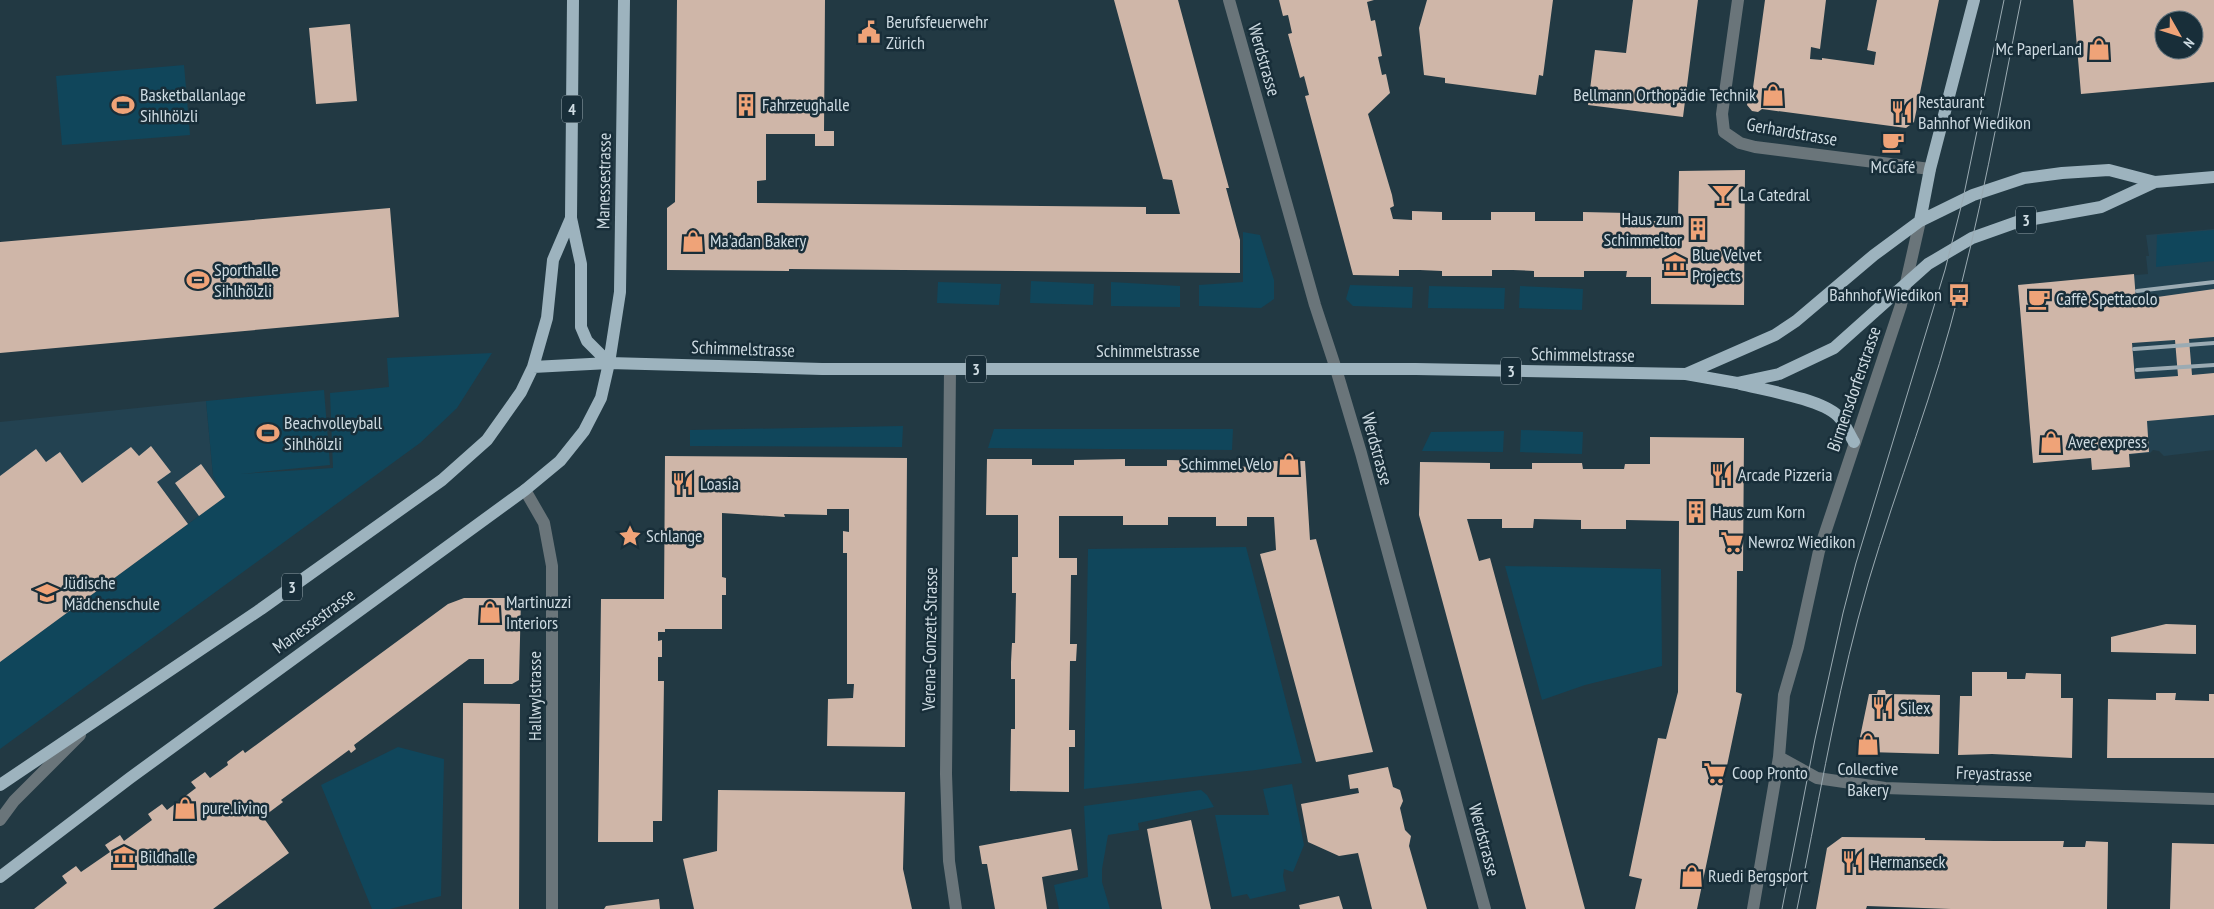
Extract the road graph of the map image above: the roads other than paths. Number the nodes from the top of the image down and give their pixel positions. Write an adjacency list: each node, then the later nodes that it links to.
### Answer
1 (573, 0): 9 (main road, Manessestrasse / 4)
2 (624, 0): 12 (main road, Manessestrasse)
3 (1229, 0): 14 (street, Werdstrasse)
4 (1738, 0): 6 (street, Gerhardstrasse)
5 (1974, 0): 6 (main road, Birmensdorferstrasse)
6 (1930, 169): 10 (main road, Birmensdorferstrasse)
7 (2214, 177): 8 (main road, 3)
8 (2155, 182): 10 (main road, 3); 11 (main road, Schimmelstrasse / 3)
9 (571, 218): 12 (main road, Manessestrasse / 4); 13 (main road, Manessestrasse)
10 (1920, 221): 11 (street, Birmensdorferstrasse); 16 (main road, Schimmelstrasse / 3)
11 (1906, 283): 17 (main road, Schimmelstrasse / 3); 18 (street, Birmensdorferstrasse)
12 (609, 363): 13 (main road, 3); 15 (main road, Schimmelstrasse / 3); 19 (main road, Manessestrasse)
13 (534, 367): 20 (main road, Manessestrasse / 3)
14 (1336, 369): 15 (main road, Schimmelstrasse / 3); 16 (main road, Schimmelstrasse / 3); 28 (street, Werdstrasse)
15 (950, 370): 27 (street, Verena-Conzett-Strasse)
16 (1686, 374): 17 (main road, Schimmelstrasse)
17 (1737, 383): 18 (main road)
18 (1854, 442): 21 (street, Birmensdorferstrasse)
19 (525, 490): 25 (main road, Manessestrasse); 26 (street, Hallwylstrasse)
20 (91, 724): 22 (main road, Manessestrasse / 3); 24 (street, Manessestrasse)
21 (1779, 757): 23 (street, Freyastrasse); 29 (street, Birmensdorferstrasse)
22 (0, 785)
23 (2214, 798)
24 (0, 820)
25 (0, 877)
26 (552, 909)
27 (956, 909)
28 (1484, 909)
29 (1754, 909)

